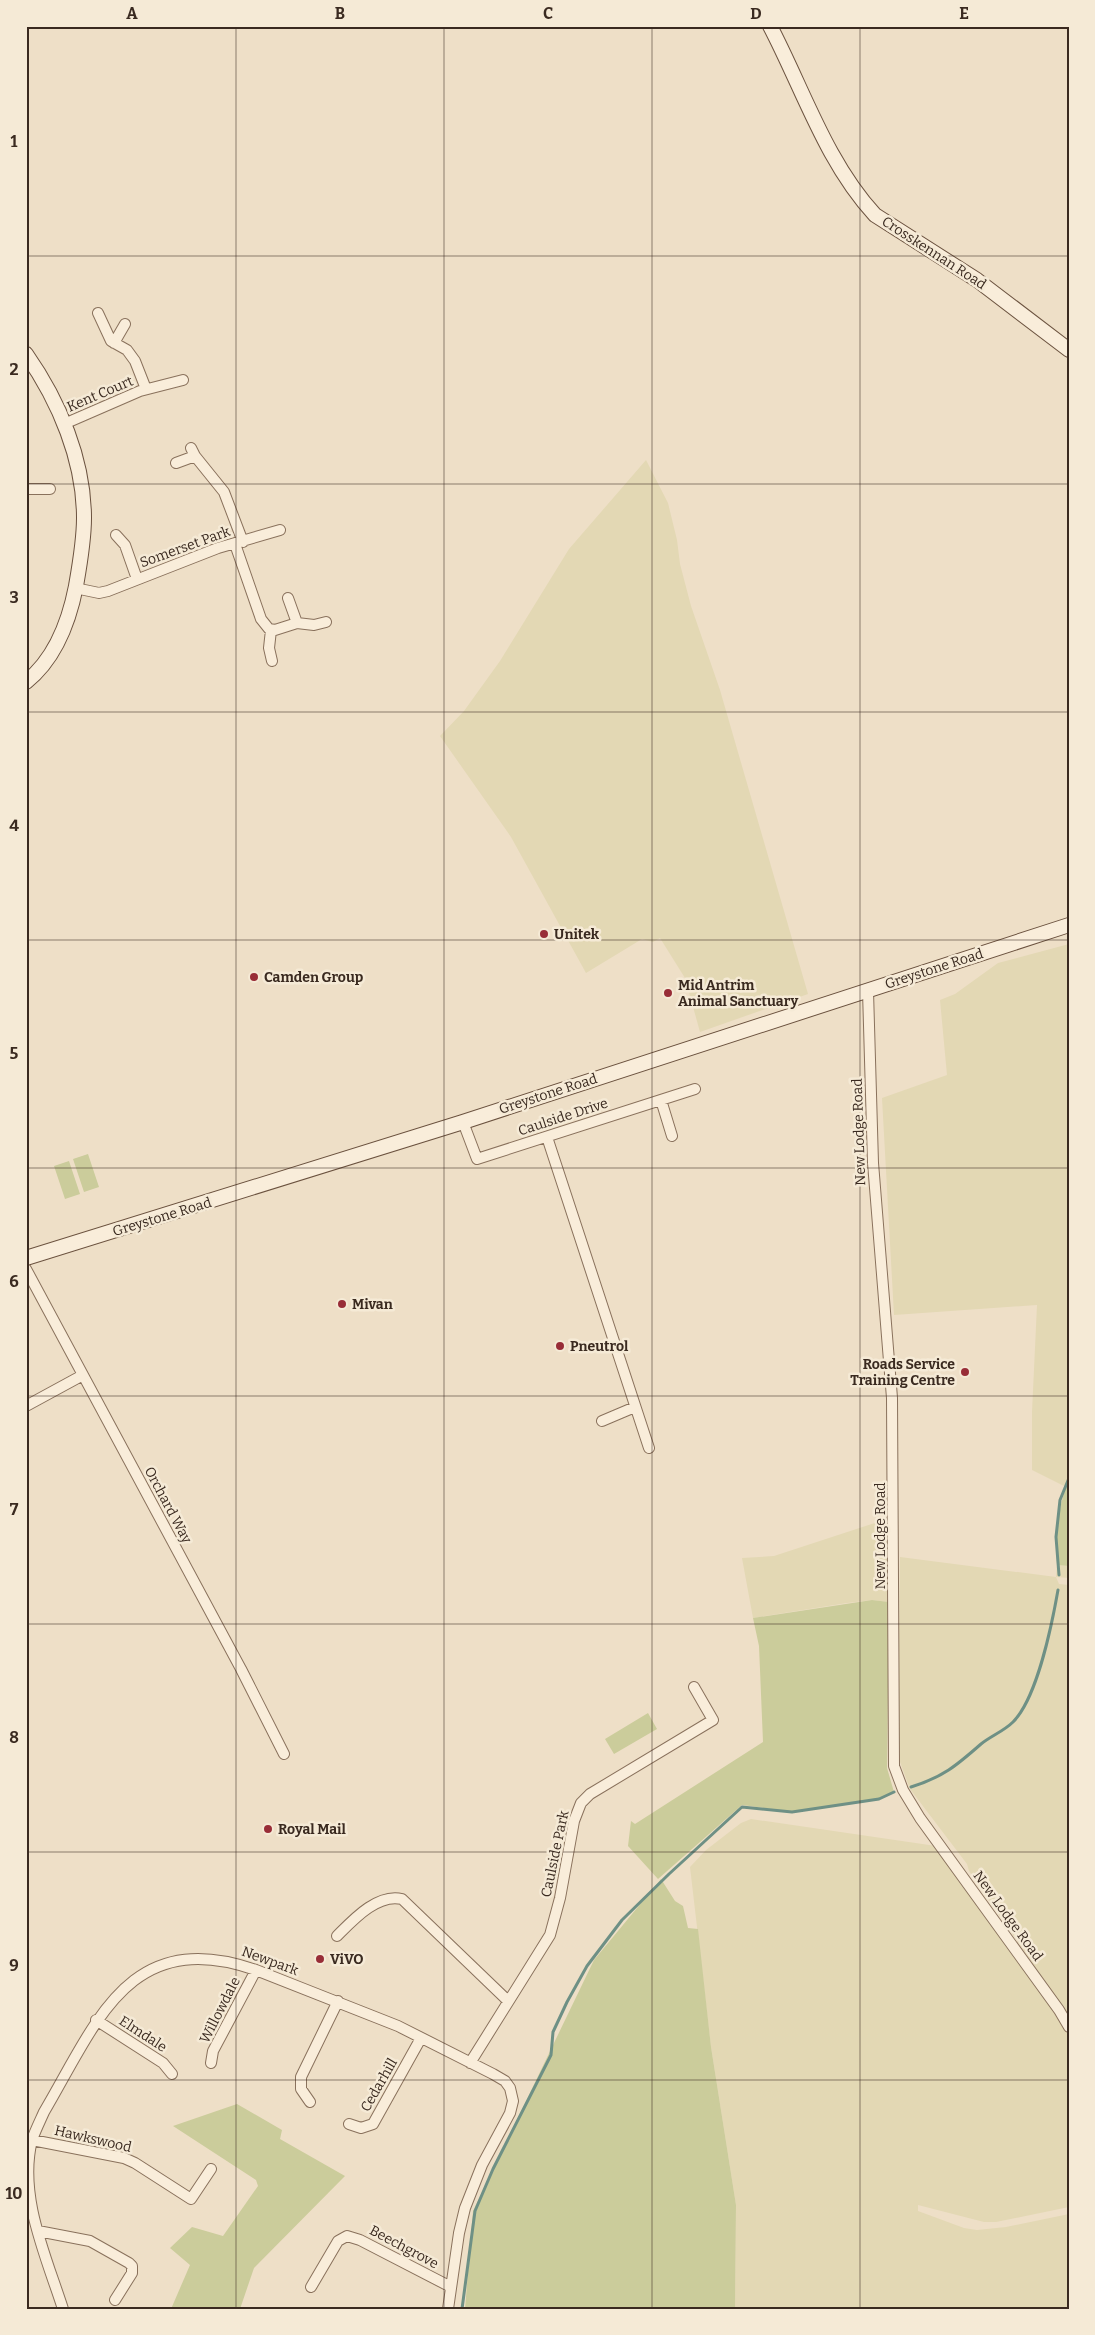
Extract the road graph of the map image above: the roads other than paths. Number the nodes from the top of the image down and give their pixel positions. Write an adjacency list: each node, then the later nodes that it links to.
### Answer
1 (770, 26): 5 (main road, Crosskennan Road)
2 (98, 314): 4 (street, Kent Court)
3 (125, 324): 4 (street)
4 (114, 343): 8 (street, Kent Court)
5 (1069, 350)
6 (26, 354): 9 (main road)
7 (184, 380): 8 (street, Kent Court)
8 (146, 389): 9 (street, Kent Court)
9 (64, 424): 17 (main road)
10 (176, 463): 15 (street, Somerset Park)
11 (26, 489): 12 (street)
12 (50, 489)
13 (280, 530): 15 (street, Somerset Park)
14 (116, 536): 16 (street, Somerset Park)
15 (239, 543): 16 (street, Somerset Park); 21 (street)
16 (137, 579): 17 (street, Somerset Park)
17 (75, 588): 23 (main road)
18 (288, 598): 20 (street)
19 (326, 622): 20 (street)
20 (297, 623): 21 (street)
21 (271, 630): 22 (street)
22 (272, 661)
23 (26, 682)
24 (1069, 924): 25 (main road, Greystone Road)
25 (868, 991): 28 (main road, Greystone Road); 45 (street, New Lodge Road)
26 (695, 1089): 27 (street, Caulside Drive)
27 (661, 1100): 29 (street); 30 (street, Caulside Drive)
28 (463, 1122): 30 (street, Caulside Drive); 31 (main road, Greystone Road)
29 (672, 1136)
30 (547, 1137): 35 (street)
31 (26, 1258)
32 (26, 1269): 33 (street, Orchard Way)
33 (83, 1375): 34 (street); 39 (street, Orchard Way)
34 (26, 1406)
35 (635, 1407): 36 (street); 37 (street)
36 (602, 1421)
37 (649, 1448)
38 (694, 1687): 42 (street, Caulside Park)
39 (284, 1754)
40 (337, 1936): 42 (street)
41 (256, 1970): 43 (street, Newpark); 44 (street, Newpark); 47 (street, Willowdale)
42 (508, 2001): 48 (street, Caulside Park)
43 (338, 2002): 46 (street, Newpark); 50 (street)
44 (96, 2020): 49 (street, Elmdale); 52 (street, Newpark)
45 (1069, 2027)
46 (421, 2038): 48 (street, Newpark); 51 (street, Cedarhill)
47 (211, 2063)
48 (470, 2063): 56 (street, Newpark)
49 (172, 2074)
50 (310, 2102)
51 (349, 2124)
52 (32, 2140): 53 (street, Hawkswood); 54 (street, Newpark)
53 (211, 2169)
54 (38, 2231): 57 (street); 58 (street, Newpark)
55 (311, 2287): 56 (street, Beechgrove)
56 (451, 2287): 59 (street, Newpark)
57 (114, 2300)
58 (63, 2309)
59 (448, 2309)

